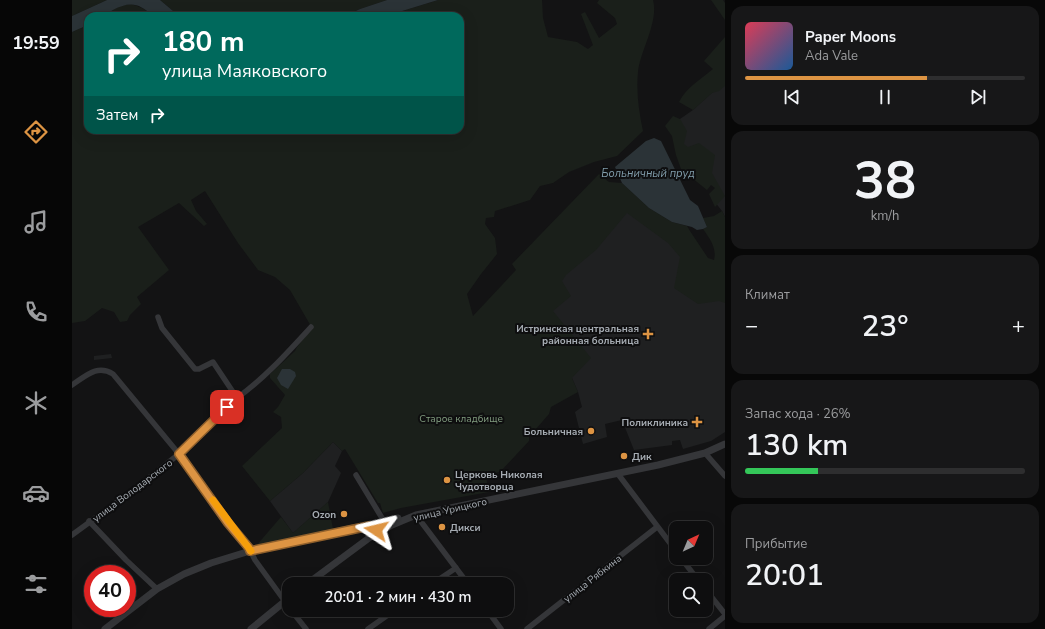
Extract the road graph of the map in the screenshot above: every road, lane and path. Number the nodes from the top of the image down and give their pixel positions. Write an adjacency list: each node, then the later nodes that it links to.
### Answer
1 (158, 317): 4 (street)
2 (311, 327): 4 (street, улица Володарского)
3 (72, 385): 7 (street)
4 (237, 398): 7 (street, улица Володарского)
5 (725, 444): 6 (street, улица Урицкого)
6 (705, 453): 8 (street, улица Урицкого); 10 (street)
7 (179, 454): 12 (street, улица Володарского); 19 (street)
8 (618, 474): 11 (street, улица Урицкого); 15 (street)
9 (356, 475): 13 (street)
10 (725, 476)
11 (416, 515): 13 (street, улица Урицкого); 21 (street)
12 (89, 521): 16 (street, улица Володарского); 26 (street)
13 (386, 524): 14 (street); 17 (street)
14 (369, 526): 17 (street); 19 (street)
15 (657, 527): 18 (street); 39 (street, улица Рябкина)
16 (72, 535)
17 (369, 538): 23 (street)
18 (669, 542)
19 (250, 551): 26 (street); 27 (street)
20 (686, 565): 22 (street)
21 (456, 568): 24 (street); 25 (street)
22 (693, 573)
23 (316, 577)
24 (442, 577)
25 (463, 577)
26 (157, 589): 34 (street)
27 (282, 594)
28 (713, 599): 30 (street)
29 (282, 606): 35 (street)
30 (725, 615): 40 (street)
31 (297, 617): 36 (street)
32 (385, 617): 37 (street)
33 (492, 617): 38 (street)
34 (104, 629)
35 (251, 629)
36 (306, 629)
37 (368, 629)
38 (501, 629)
39 (527, 629)
40 (709, 629)

